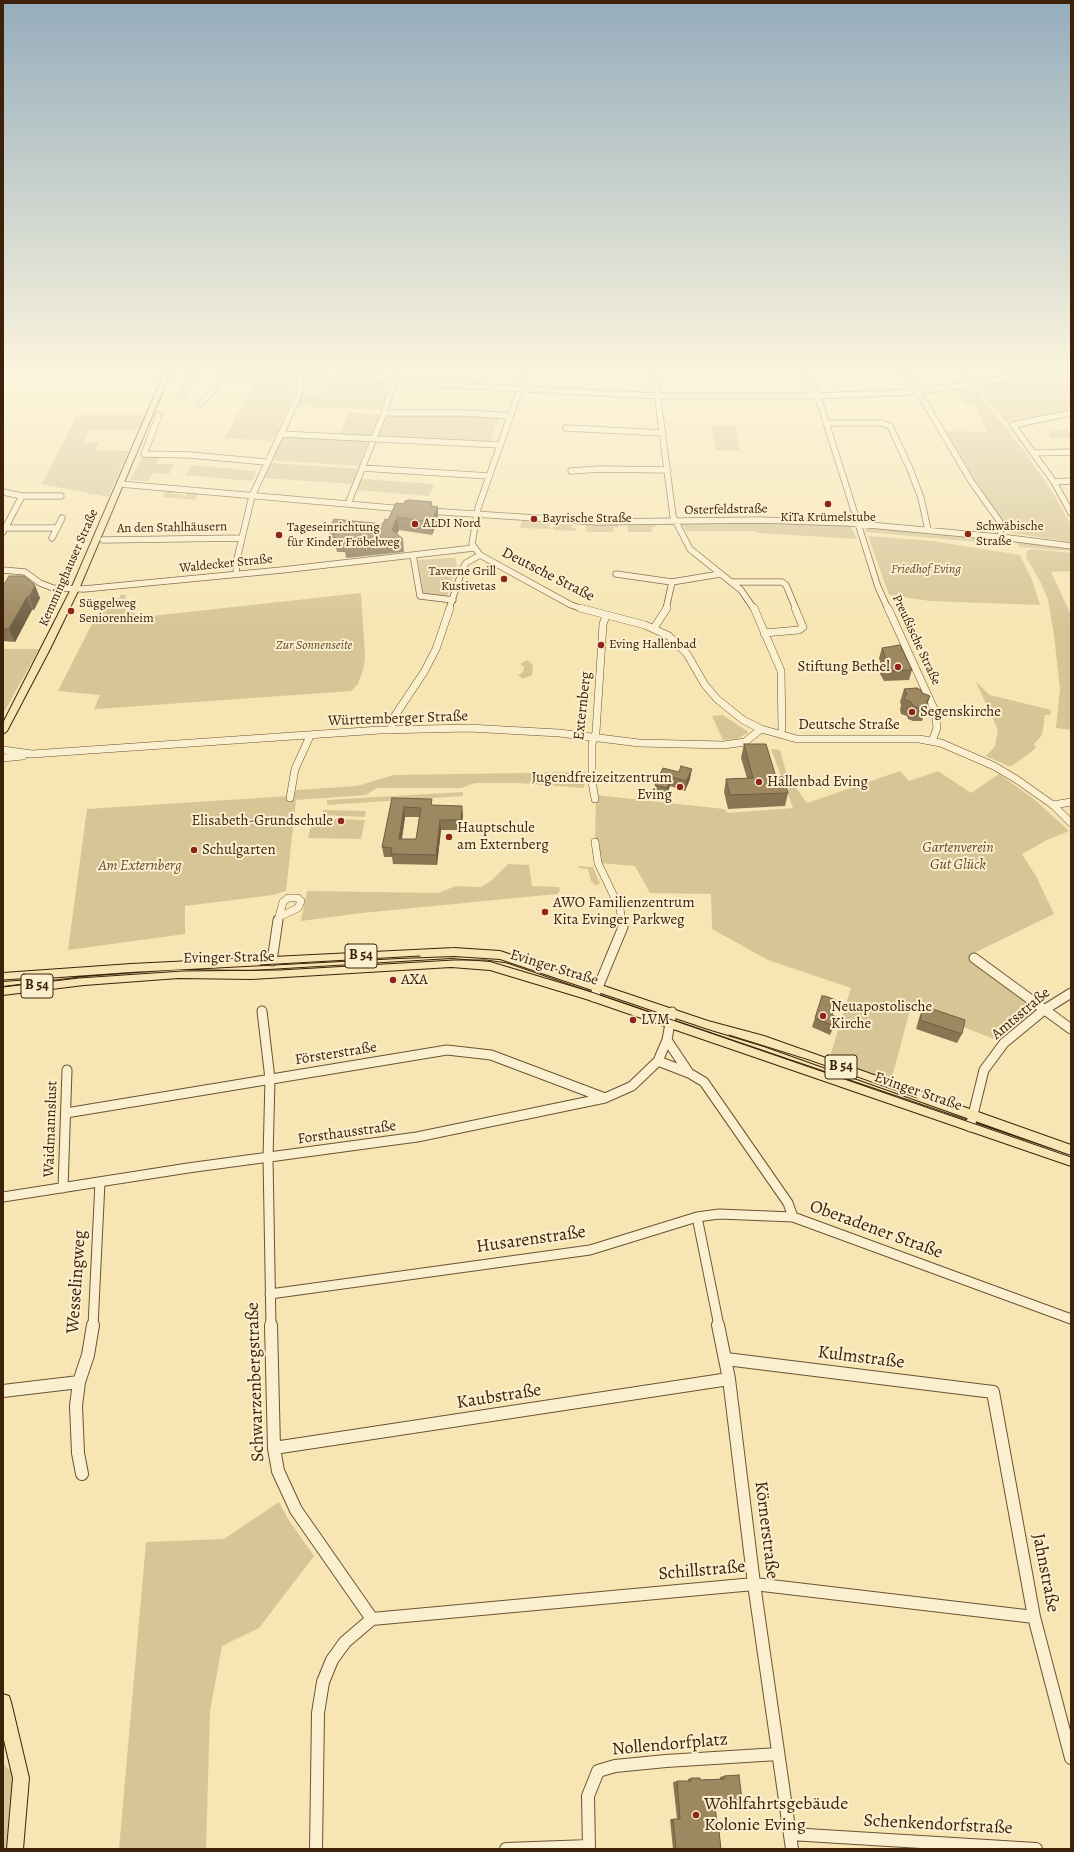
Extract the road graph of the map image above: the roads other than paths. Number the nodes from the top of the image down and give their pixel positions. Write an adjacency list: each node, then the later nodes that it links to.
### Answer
1 (132, 455): 18 (main road, Kemminghauser Straße)
2 (197, 455): 11 (street)
3 (269, 455): 11 (street)
4 (367, 455): 12 (street)
5 (496, 455): 15 (street)
6 (666, 455): 13 (street)
7 (837, 455): 32 (street, Preußische Straße)
8 (903, 455): 35 (street)
9 (956, 455): 36 (street)
10 (1035, 455): 17 (street)
11 (266, 462): 22 (street)
12 (362, 468): 15 (street); 23 (street)
13 (668, 470): 14 (street); 31 (street)
14 (571, 471)
15 (489, 476): 27 (street)
16 (1071, 481): 17 (street)
17 (1054, 482): 26 (street)
18 (120, 484): 22 (street); 50 (main road, Kemminghauser Straße)
19 (3, 492): 20 (street)
20 (22, 496): 21 (street); 30 (street)
21 (61, 496)
22 (252, 496): 23 (street); 38 (street)
23 (348, 504): 24 (street)
24 (409, 509)
25 (425, 510): 27 (street, Osterfeldstraße)
26 (1071, 512)
27 (477, 515): 31 (street, Osterfeldstraße); 41 (street)
28 (62, 518): 33 (street)
29 (3, 519): 30 (street)
30 (10, 519): 34 (street)
31 (675, 522): 32 (street, Osterfeldstraße); 47 (street)
32 (859, 524): 35 (street, Osterfeldstraße); 61 (street, Preußische Straße)
33 (57, 528): 34 (street); 37 (street)
34 (4, 530)
35 (928, 530): 36 (street, Osterfeldstraße)
36 (1001, 537): 40 (street, Osterfeldstraße)
37 (52, 538)
38 (242, 538): 39 (street, An den Stahlhäusern); 45 (street)
39 (103, 540)
40 (1071, 546)
41 (474, 548): 42 (street, Waldecker Straße); 43 (street, Deutsche Straße)
42 (413, 555): 45 (street, Waldecker Straße); 51 (street)
43 (480, 555): 51 (street); 52 (street, Deutsche Straße)
44 (3, 570): 50 (street, Waldecker Straße)
45 (236, 574): 50 (street, Waldecker Straße)
46 (616, 574): 48 (street)
47 (720, 574): 48 (street); 49 (street)
48 (672, 582): 53 (street)
49 (731, 582): 54 (street); 54 (street)
50 (75, 589): 58 (main road, Kemminghauser Straße)
51 (454, 600): 57 (street)
52 (606, 616): 53 (street, Deutsche Straße); 60 (street, Externberg)
53 (654, 628): 55 (street, Deutsche Straße)
54 (764, 632): 56 (street)
55 (761, 729): 60 (street, Württemberger Straße); 61 (street, Deutsche Straße)
56 (782, 729)
57 (391, 730): 59 (street, Württemberger Straße); 60 (street, Württemberger Straße)
58 (3, 731)
59 (310, 736): 63 (street, Württemberger Straße); 65 (street)
60 (594, 737): 66 (street, Externberg)
61 (932, 741): 68 (street, Deutsche Straße)
62 (3, 750): 63 (street, Württemberger Straße)
63 (32, 754): 64 (street, Württemberger Straße)
64 (3, 758)
65 (290, 798)
66 (595, 799)
67 (1071, 802): 68 (street)
68 (1053, 805): 69 (street, Deutsche Straße)
69 (1071, 823)
70 (595, 842): 76 (street)
71 (279, 917): 73 (street)
72 (974, 958): 78 (street)
73 (272, 961): 74 (main road, Evinger Straße / B 54); 76 (main road, Evinger Straße / B 54)
74 (3, 976)
75 (3, 991): 76 (main road, Evinger Straße / B 54)
76 (597, 993): 80 (main road, Evinger Straße / B 54); 81 (main road, Evinger Straße / B 54)
77 (1071, 993): 78 (street, Amtsstraße)
78 (1044, 1010): 82 (street); 90 (street, Amtsstraße)
79 (262, 1011): 87 (street, Schwarzenbergstraße)
80 (672, 1012): 81 (street); 90 (main road, Evinger Straße / B 54)
81 (670, 1024): 83 (street); 90 (main road, Evinger Straße / B 54)
82 (1071, 1029)
83 (667, 1040): 84 (street, Forsthausstraße); 86 (street, Oberadener Straße)
84 (658, 1061): 86 (street, Oberadener Straße); 88 (street, Forsthausstraße)
85 (67, 1070): 89 (street, Waidmannslust)
86 (689, 1073): 98 (street, Oberadener Straße)
87 (270, 1079): 88 (street, Försterstraße); 89 (street, Försterstraße); 92 (street, Schwarzenbergstraße)
88 (605, 1098): 92 (street, Forsthausstraße)
89 (66, 1113): 95 (street, Waidmannslust)
90 (971, 1121): 91 (main road, Evinger Straße / B 54); 93 (main road, Evinger Straße / B 54)
91 (1071, 1150)
92 (268, 1158): 94 (street, Forsthausstraße); 99 (street, Schwarzenbergstraße)
93 (1071, 1161)
94 (100, 1182): 95 (street, Forsthausstraße); 103 (street, Wesselingweg)
95 (63, 1188): 96 (street, Forsthausstraße)
96 (3, 1197)
97 (697, 1217): 98 (street, Husarenstraße); 99 (street, Husarenstraße); 101 (street, Körnerstraße)
98 (793, 1217): 100 (street, Oberadener Straße)
99 (270, 1294): 106 (street, Schwarzenbergstraße)
100 (1071, 1318)
101 (726, 1358): 102 (street, Körnerstraße); 105 (street, Kulmstraße)
102 (729, 1379): 106 (street, Kaubstraße); 108 (street, Körnerstraße)
103 (79, 1382): 104 (street); 107 (street, Wesselingweg)
104 (3, 1391)
105 (992, 1392): 109 (street, Jahnstraße)
106 (274, 1448): 110 (street, Schwarzenbergstraße)
107 (82, 1474)
108 (754, 1584): 109 (street, Schillstraße); 110 (street, Schillstraße); 112 (street, Körnerstraße)
109 (1034, 1617): 113 (street, Jahnstraße)
110 (372, 1619): 117 (street)
111 (3, 1702): 116 (main road)
112 (778, 1754): 114 (street, Körnerstraße); 115 (street, Nollendorfplatz)
113 (1071, 1758)
114 (790, 1834): 119 (street, Körnerstraße); 120 (street, Schenkendorfstraße)
115 (589, 1848): 118 (street)
116 (15, 1849)
117 (316, 1849)
118 (506, 1849)
119 (792, 1849)
120 (1036, 1849)

